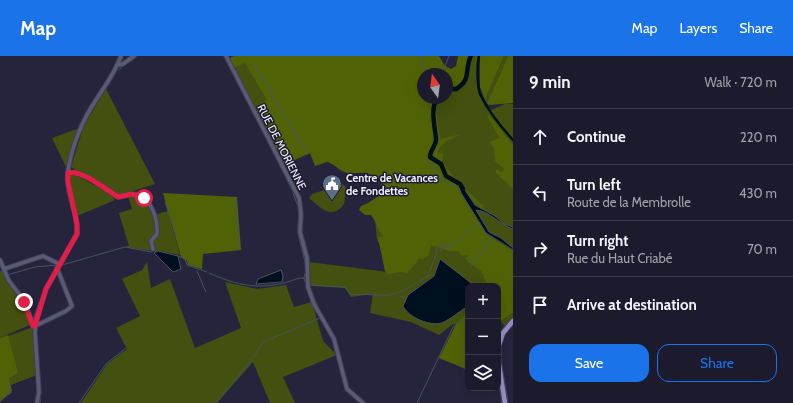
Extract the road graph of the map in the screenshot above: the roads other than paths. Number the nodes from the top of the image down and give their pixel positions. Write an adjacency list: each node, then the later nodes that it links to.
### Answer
1 (121, 56): 4 (street)
2 (134, 56): 4 (street)
3 (226, 56): 15 (street, RUE DE MORIENNE)
4 (118, 65): 5 (street)
5 (68, 173): 6 (street); 8 (street)
6 (153, 249)
7 (0, 260): 9 (street)
8 (59, 265): 9 (street); 11 (street); 11 (street)
9 (4, 269): 11 (street)
10 (513, 322): 12 (main road)
11 (35, 326): 14 (street)
12 (501, 337)
13 (501, 377): 16 (main road)
14 (37, 403)
15 (363, 403)
16 (505, 403)

